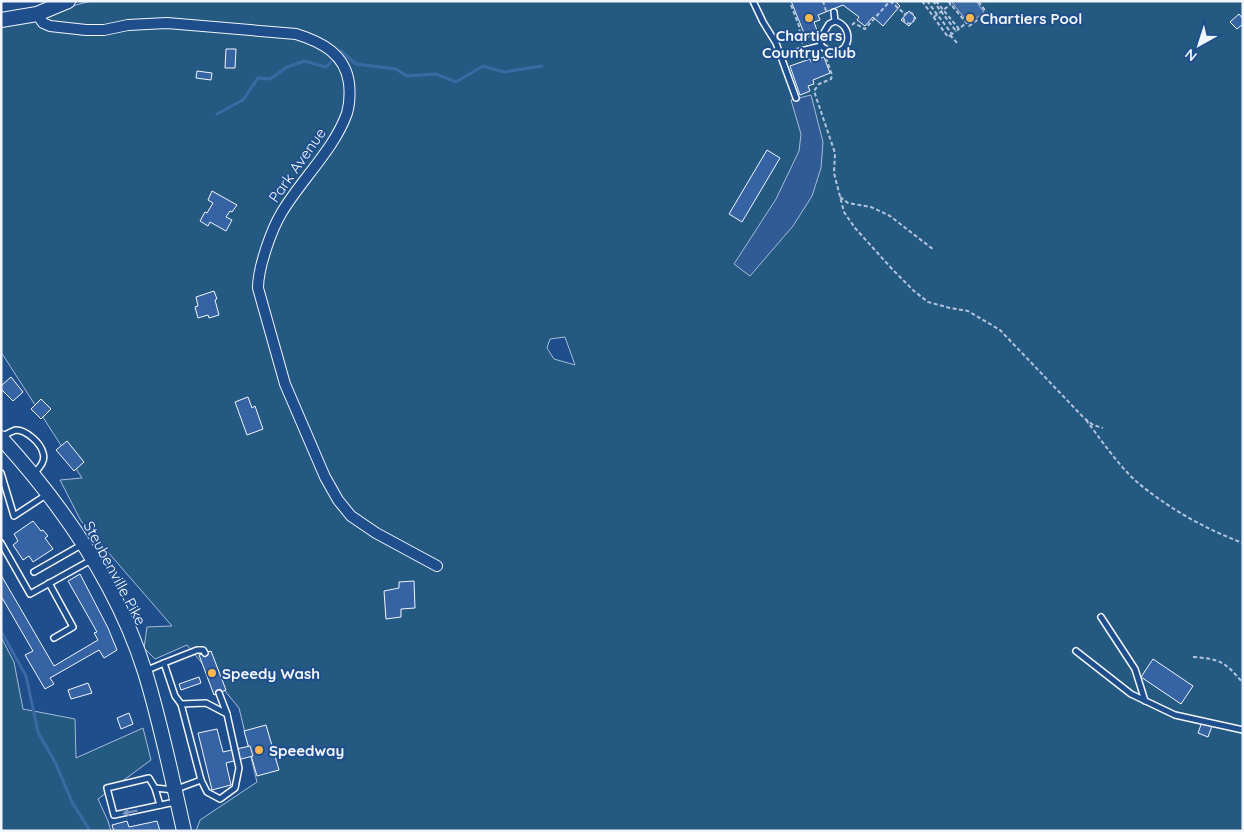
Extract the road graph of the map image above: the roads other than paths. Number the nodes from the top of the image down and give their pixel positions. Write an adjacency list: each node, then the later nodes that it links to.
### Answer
1 (68, 1): 4 (main road)
2 (753, 1): 8 (lane)
3 (834, 12): 6 (lane)
4 (37, 14): 5 (main road); 17 (street, Park Avenue)
5 (1, 20)
6 (835, 21): 7 (lane); 7 (lane)
7 (821, 46): 8 (lane)
8 (780, 56): 9 (lane)
9 (796, 98)
10 (1, 437): 12 (main road, Steubenville Pike); 12 (lane)
11 (1, 473): 13 (lane)
12 (34, 475): 13 (main road, Steubenville Pike)
13 (49, 493): 15 (main road, Steubenville Pike)
14 (1, 543): 19 (lane)
15 (84, 544): 16 (main road, Steubenville Pike); 18 (lane)
16 (93, 559): 19 (lane); 25 (main road, Steubenville Pike)
17 (437, 566)
18 (34, 572)
19 (49, 584): 21 (lane)
20 (1101, 617): 27 (lane)
21 (54, 638)
22 (1076, 652): 27 (lane)
23 (205, 653): 24 (lane)
24 (164, 664): 25 (lane); 28 (lane)
25 (144, 671): 33 (main road, Steubenville Pike)
26 (220, 693): 29 (lane)
27 (1145, 701): 30 (lane)
28 (181, 704): 29 (lane); 31 (lane)
29 (227, 714): 31 (lane)
30 (1243, 730)
31 (201, 780): 33 (lane)
32 (155, 788): 33 (lane); 34 (lane); 34 (lane, one-way to 32)
33 (176, 796): 34 (lane); 35 (main road, Steubenville Pike)
34 (160, 805)
35 (184, 831)

